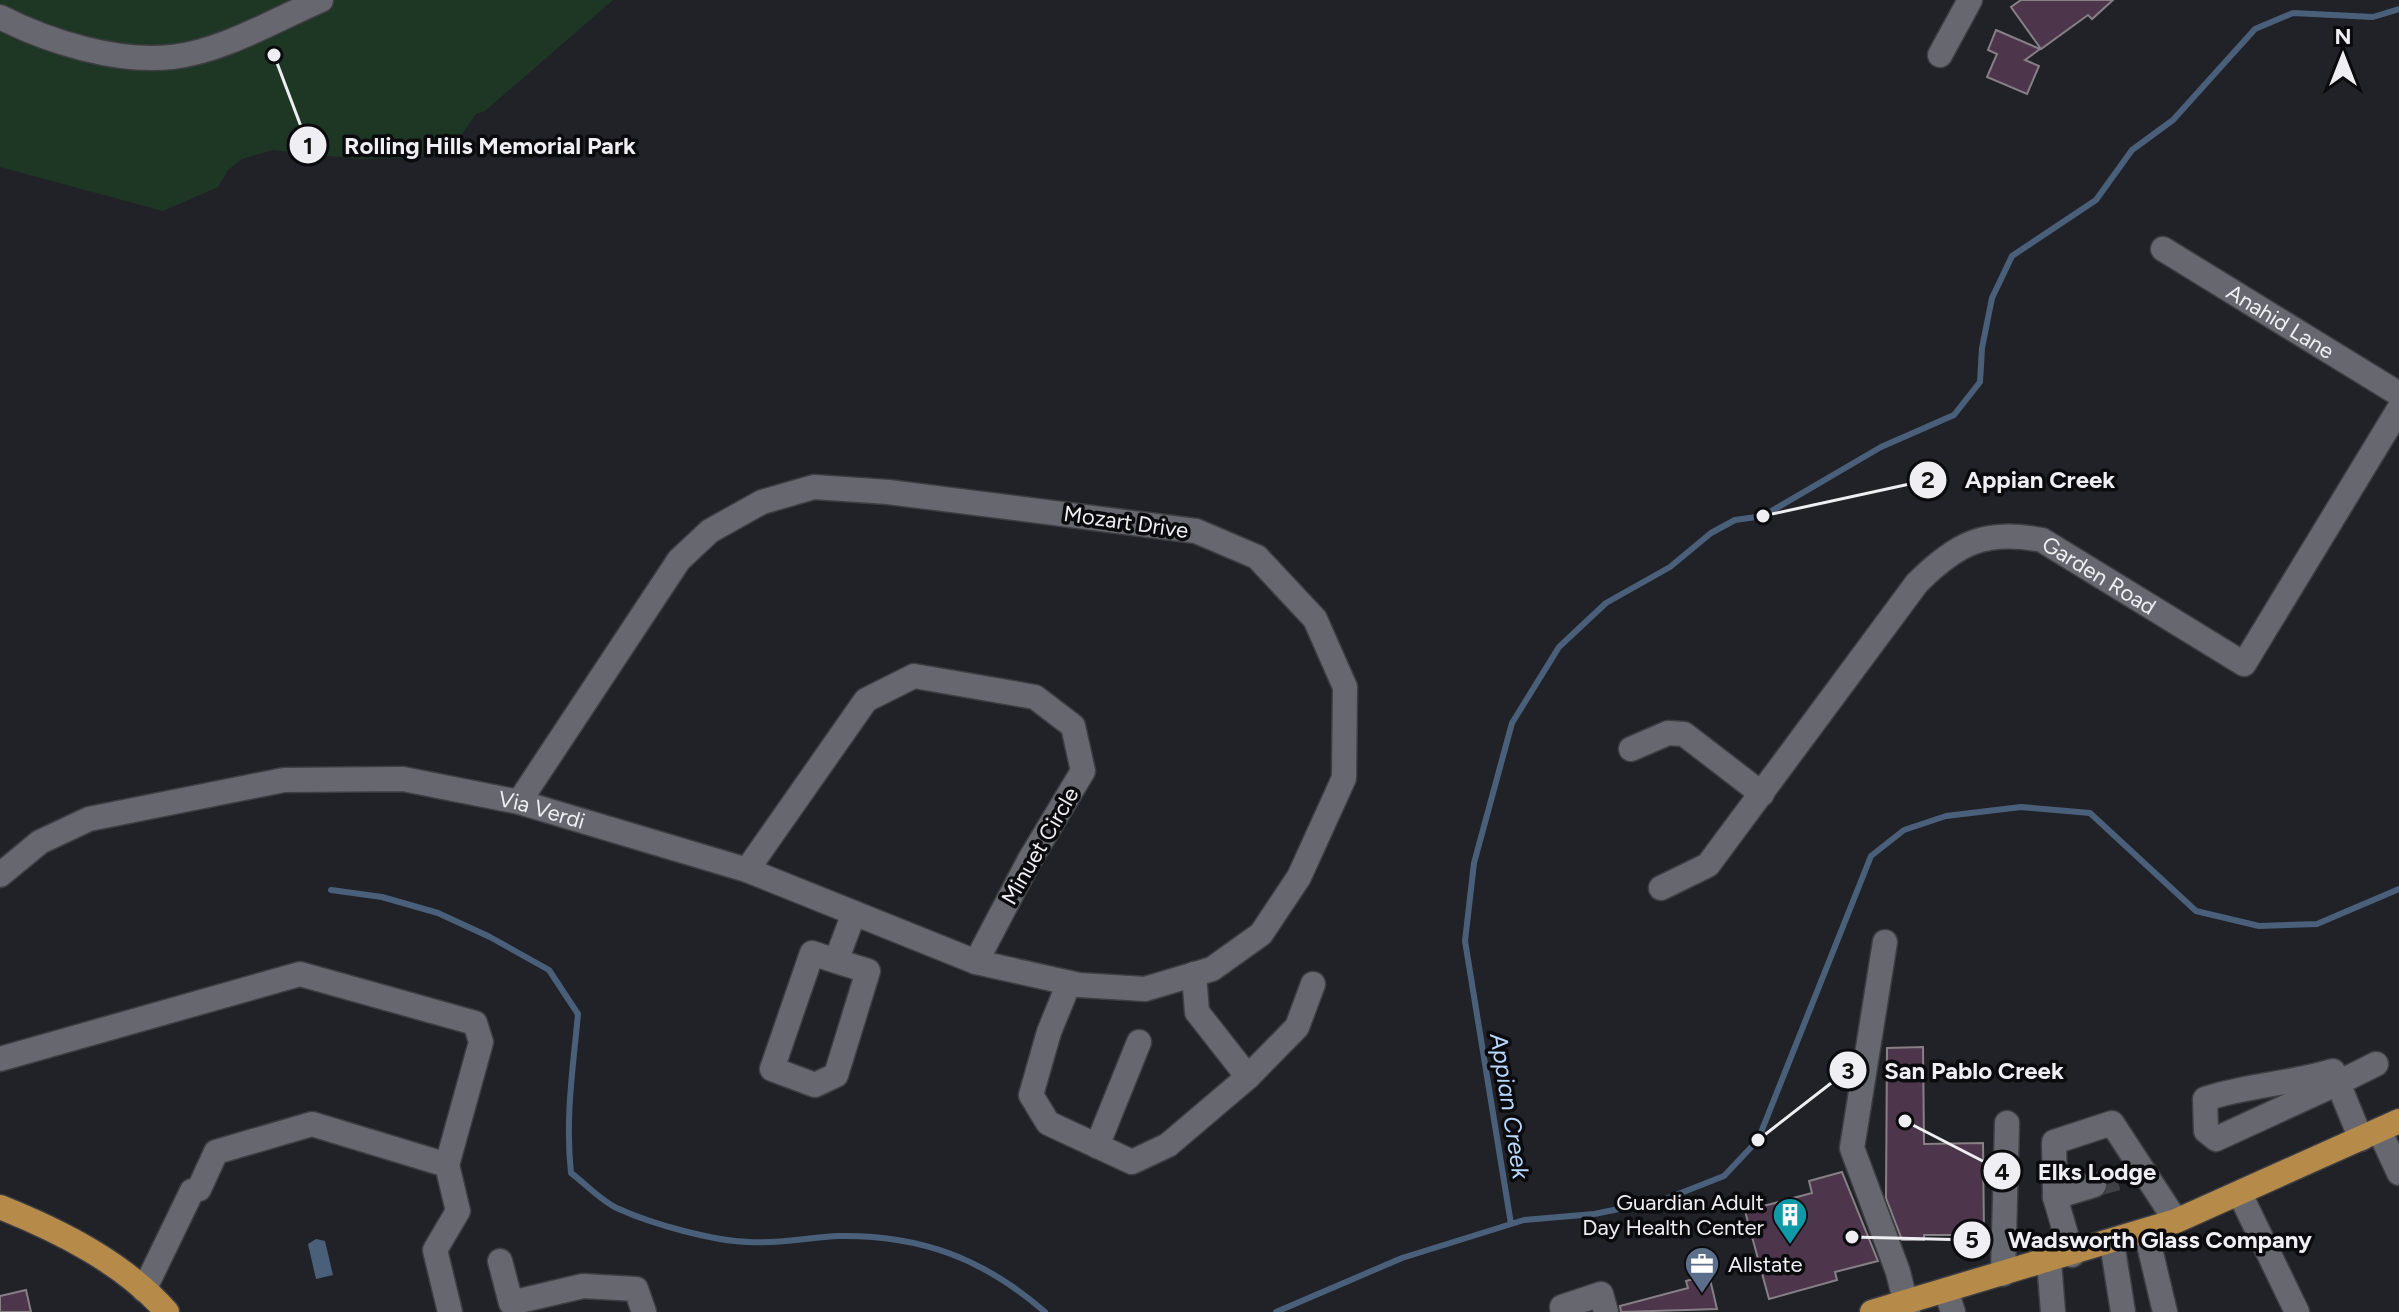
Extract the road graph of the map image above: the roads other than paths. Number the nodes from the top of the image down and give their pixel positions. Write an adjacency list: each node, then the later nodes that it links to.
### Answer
1 (321, 0): 3 (street)
2 (1970, 0): 4 (street)
3 (0, 17)
4 (1940, 55)
5 (2163, 249): 6 (street, Anahid Lane)
6 (2399, 394)
7 (2399, 409): 9 (street, Garden Road)
8 (1631, 749): 9 (street)
9 (1762, 794): 13 (street, Garden Road)
10 (519, 802): 11 (street, Via Verdi); 12 (street, Via Verdi); 18 (street, Mozart Drive)
11 (747, 870): 14 (street, Via Verdi); 17 (street, Minuet Circle)
12 (0, 875)
13 (1661, 888)
14 (854, 913): 16 (street); 17 (street, Via Verdi)
15 (1885, 942): 43 (street)
16 (836, 961): 16 (street)
17 (976, 962): 19 (street, Via Verdi)
18 (1194, 974): 19 (street, Mozart Drive); 24 (street)
19 (1074, 984): 28 (street)
20 (1313, 984): 24 (street)
21 (1139, 1042): 28 (street)
22 (2, 1059): 29 (street)
23 (2376, 1064): 25 (street)
24 (1248, 1077): 28 (street)
25 (2338, 1083): 25 (street); 27 (street)
26 (2007, 1123): 40 (street)
27 (2380, 1130): 30 (street); 32 (main road)
28 (1097, 1146)
29 (447, 1165): 42 (street); 44 (street)
30 (2399, 1173)
31 (2094, 1185): 33 (street)
32 (2240, 1194): 35 (main road); 52 (street)
33 (2055, 1197): 35 (street); 38 (street)
34 (0, 1207): 42 (main road)
35 (2176, 1221): 36 (main road)
36 (2146, 1232): 37 (main road); 51 (street)
37 (2112, 1243): 38 (main road); 50 (street)
38 (2060, 1258): 40 (main road); 49 (street)
39 (500, 1261): 45 (street)
40 (2003, 1274): 41 (main road)
41 (1949, 1301): 43 (main road)
42 (160, 1305)
43 (1908, 1307): 48 (main road)
44 (450, 1312)
45 (644, 1312)
46 (1563, 1312): 47 (street)
47 (1606, 1312)
48 (1872, 1312)
49 (2053, 1312)
50 (2123, 1312)
51 (2165, 1312)
52 (2297, 1312)

